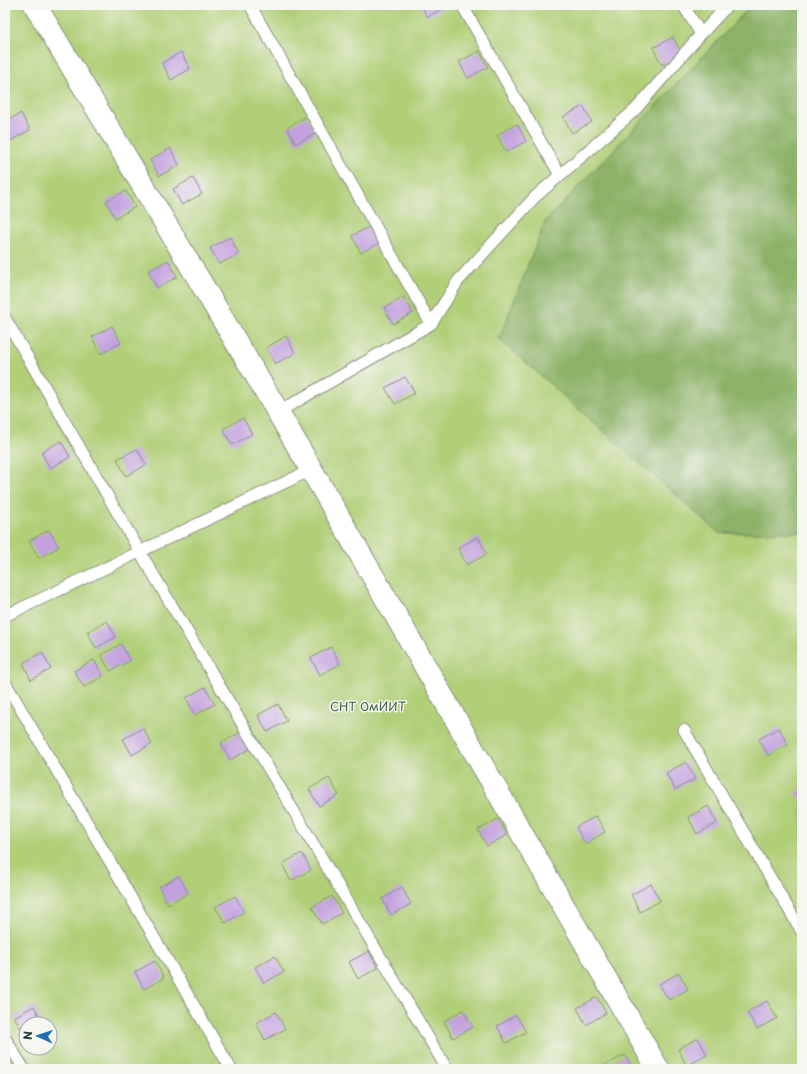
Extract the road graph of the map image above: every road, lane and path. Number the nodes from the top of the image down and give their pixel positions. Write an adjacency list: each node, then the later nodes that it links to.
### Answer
1 (35, 5): 10 (street)
2 (250, 5): 9 (lane)
3 (462, 5): 7 (lane)
4 (683, 5): 6 (lane)
5 (728, 5): 6 (lane)
6 (701, 34): 7 (lane)
7 (560, 175): 9 (lane)
8 (5, 318): 12 (lane)
9 (432, 324): 10 (lane)
10 (278, 412): 11 (street)
11 (311, 470): 12 (lane); 21 (street)
12 (140, 552): 13 (lane); 20 (lane)
13 (5, 616)
14 (5, 682): 19 (lane)
15 (684, 730): 16 (lane)
16 (802, 932)
17 (5, 1038): 18 (lane)
18 (24, 1069)
19 (231, 1069)
20 (447, 1069)
21 (658, 1069)

